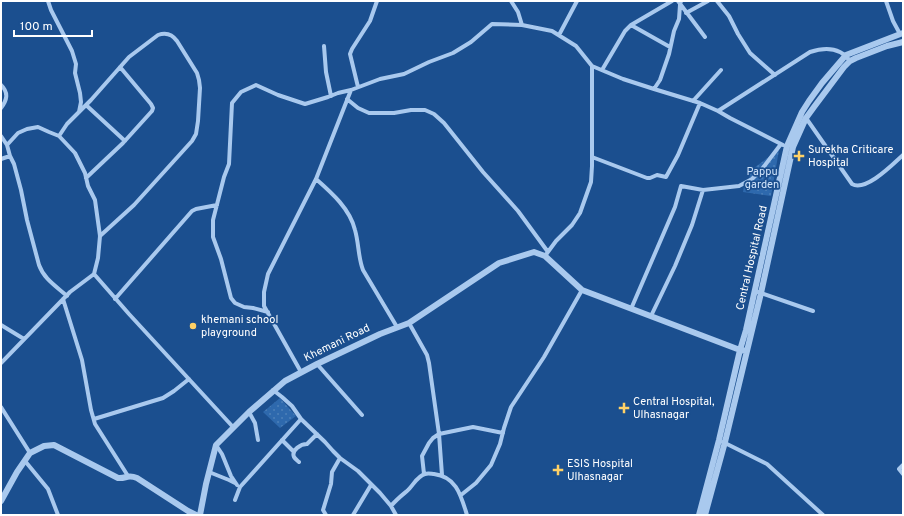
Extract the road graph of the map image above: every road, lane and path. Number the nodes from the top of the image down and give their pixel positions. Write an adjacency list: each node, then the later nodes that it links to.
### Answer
1 (48, 1): 37 (street)
2 (377, 1): 27 (street)
3 (511, 1): 11 (street)
4 (577, 1): 14 (street)
5 (672, 1): 12 (street)
6 (708, 1): 10 (street)
7 (717, 1): 25 (street)
8 (886, 1): 13 (street)
9 (680, 2): 10 (street); 18 (street)
10 (686, 13): 15 (street)
11 (522, 25): 14 (street); 27 (street)
12 (631, 25): 18 (street); 23 (street)
13 (901, 34): 19 (street, Central Hospital Road)
14 (560, 35): 21 (street)
15 (705, 37)
16 (903, 42): 20 (street, Central Hospital Road)
17 (324, 46): 30 (street)
18 (670, 47): 28 (street)
19 (846, 55): 20 (street); 25 (street); 43 (street, Central Hospital Road)
20 (850, 61): 38 (street, Central Hospital Road)
21 (592, 66): 23 (street); 46 (street)
22 (120, 67): 34 (street); 41 (street); 52 (street)
23 (602, 70): 28 (street)
24 (721, 70): 32 (street)
25 (774, 75): 36 (street)
26 (1, 85): 35 (street)
27 (358, 88): 29 (street)
28 (654, 88): 32 (street)
29 (351, 90): 30 (street); 31 (street)
30 (331, 96): 51 (street)
31 (347, 99): 49 (street); 53 (street)
32 (693, 101): 33 (street)
33 (700, 103): 36 (street); 46 (street)
34 (86, 105): 37 (street); 41 (street)
35 (1, 108)
36 (718, 111): 43 (street)
37 (79, 112): 40 (street)
38 (806, 118): 43 (street, Central Hospital Road); 44 (street)
39 (1, 136): 42 (street)
40 (59, 136): 42 (street); 48 (street)
41 (125, 141): 48 (street)
42 (7, 145): 45 (street)
43 (787, 146): 50 (street); 56 (street, Central Hospital Road)
44 (903, 155)
45 (10, 156): 47 (street); 57 (street)
46 (592, 157): 53 (street)
47 (1, 159)
48 (86, 178): 52 (street)
49 (316, 179): 61 (street); 65 (street)
50 (703, 190): 59 (street); 62 (street)
51 (217, 205): 58 (street); 61 (street)
52 (100, 236): 54 (street)
53 (546, 254): 55 (street); 63 (street, Khemani Road)
54 (94, 274): 57 (street); 58 (street)
55 (582, 290): 59 (street); 79 (street)
56 (758, 292): 60 (street); 67 (street, Central Hospital Road)
57 (65, 297): 66 (street); 76 (street)
58 (115, 299): 71 (street)
59 (631, 309): 62 (street)
60 (813, 311)
61 (268, 312): 70 (street)
62 (651, 316): 67 (street)
63 (409, 322): 65 (street, Khemani Road); 81 (street)
64 (1, 325): 66 (street)
65 (397, 327): 69 (street, Khemani Road)
66 (24, 339): 68 (street)
67 (743, 350): 84 (street, Central Hospital Road)
68 (1, 363)
69 (316, 364): 70 (street, Khemani Road); 75 (street)
70 (301, 372): 72 (street, Khemani Road)
71 (189, 379): 76 (street); 78 (street)
72 (273, 390): 74 (street, Khemani Road); 77 (street)
73 (1, 406): 87 (street)
74 (249, 412): 78 (street, Khemani Road); 82 (street)
75 (362, 415)
76 (94, 419): 96 (street)
77 (301, 419): 80 (street); 83 (street)
78 (234, 427): 85 (street, Khemani Road)
79 (503, 433): 81 (street); 99 (street)
80 (317, 434): 86 (street); 88 (street)
81 (439, 434): 93 (street); 95 (street)
82 (258, 440)
83 (282, 440): 86 (street); 98 (street)
84 (722, 441): 110 (street, Central Hospital Road); 111 (street, Central Hospital Road); 112 (street)
85 (216, 445): 92 (street); 98 (street)
86 (294, 452): 90 (street)
87 (30, 453): 89 (street); 96 (street)
88 (340, 458): 97 (street); 106 (street)
89 (25, 460): 101 (street); 103 (street)
90 (299, 462)
91 (903, 464): 94 (street)
92 (209, 472): 98 (street); 105 (street)
93 (424, 474): 95 (street); 102 (street)
94 (903, 474)
95 (442, 475): 99 (street)
96 (128, 476): 104 (street)
97 (371, 485): 102 (street); 107 (street)
98 (238, 486): 100 (street)
99 (461, 495): 109 (street)
100 (234, 500)
101 (1, 501)
102 (391, 506): 108 (street)
103 (58, 515)
104 (196, 515)
105 (200, 515)
106 (326, 515)
107 (353, 515)
108 (396, 515)
109 (467, 515)
110 (699, 515)
111 (705, 515)
112 (823, 515)

